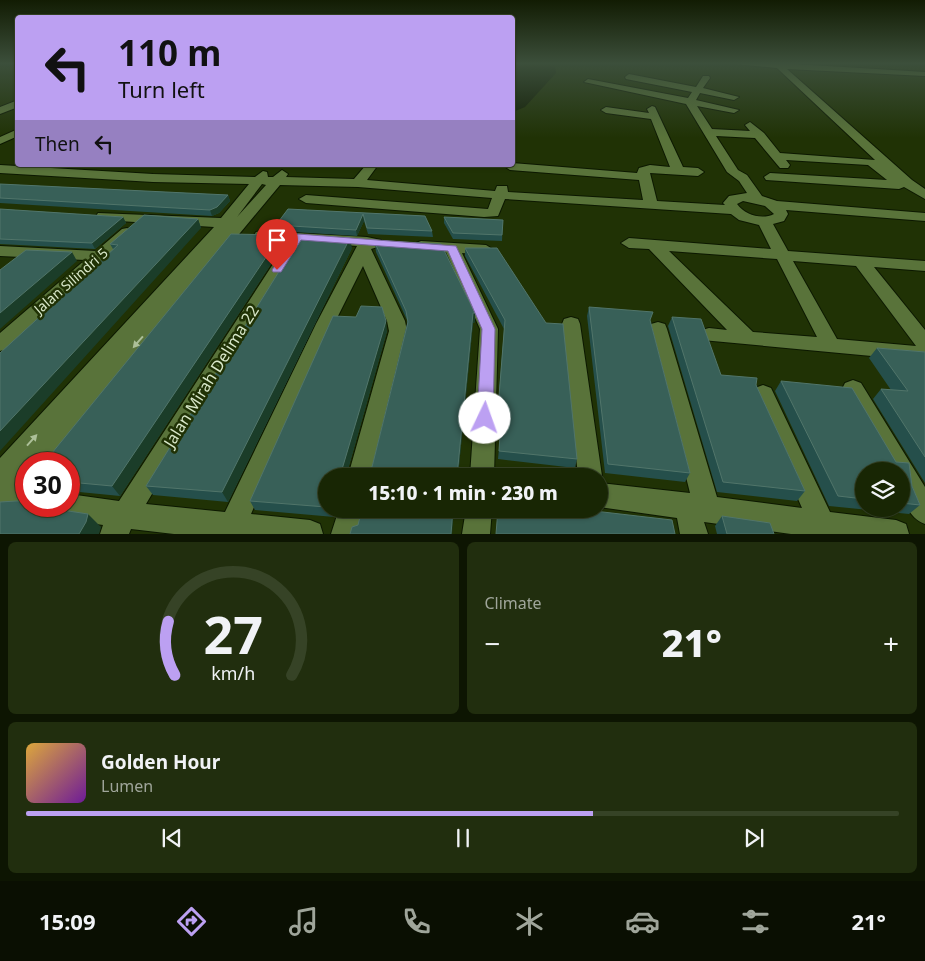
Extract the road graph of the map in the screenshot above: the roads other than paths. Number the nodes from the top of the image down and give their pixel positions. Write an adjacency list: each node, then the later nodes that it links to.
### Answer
1 (618, 88): 6 (street)
2 (686, 88): 4 (street)
3 (803, 88): 32 (street)
4 (697, 90): 5 (street); 6 (street)
5 (734, 97)
6 (690, 102): 9 (street); 12 (street)
7 (15, 104): 10 (street)
8 (606, 110): 24 (street)
9 (734, 110)
10 (0, 111)
11 (750, 125): 14 (street)
12 (710, 132): 14 (street); 35 (street)
13 (15, 134): 15 (street)
14 (760, 135): 16 (street)
15 (0, 141)
16 (777, 156): 30 (street); 30 (street)
17 (0, 161): 18 (street)
18 (15, 165)
19 (515, 166): 28 (street)
20 (15, 167): 23 (street)
21 (29, 167): 27 (street)
22 (114, 167): 27 (street)
23 (0, 170)
24 (678, 171): 25 (street); 28 (street)
25 (698, 172)
26 (370, 175): 27 (street); 31 (street)
27 (271, 176): 42 (street)
28 (644, 177): 34 (street)
29 (770, 178): 30 (street)
30 (795, 179)
31 (501, 192): 33 (street); 34 (street)
32 (925, 195)
33 (306, 199)
34 (650, 201): 35 (street)
35 (741, 202): 36 (street); 40 (street)
36 (778, 210): 38 (street); 40 (street); 41 (street)
37 (85, 215): 39 (street)
38 (925, 217)
39 (142, 219): 42 (street); 52 (street, Jalan Silindri 5)
40 (764, 221): 51 (street)
41 (925, 226)
42 (224, 230): 43 (street); 66 (street, one-way to 66); 70 (street, one-way to 42)
43 (298, 237): 46 (street); 77 (street, Jalan Mirah Delima 22)
44 (629, 243): 45 (street)
45 (654, 245): 51 (street); 59 (street)
46 (366, 246): 47 (street); 67 (street); 79 (street)
47 (452, 248): 48 (street); 68 (street)
48 (496, 250)
49 (0, 251): 50 (street)
50 (28, 253): 52 (street); 55 (street)
51 (782, 254): 53 (street); 61 (street)
52 (99, 256): 60 (street, Jalan Silindri 5)
53 (861, 261): 54 (street); 62 (street)
54 (925, 266)
55 (7, 268)
56 (570, 324): 69 (street)
57 (658, 329): 72 (street)
58 (709, 334): 59 (street)
59 (747, 338): 61 (street)
60 (0, 344)
61 (830, 344): 63 (street)
62 (925, 344)
63 (925, 354)
64 (853, 389): 73 (street)
65 (764, 394): 78 (street)
66 (44, 452)
67 (362, 468)
68 (482, 468)
69 (589, 468)
70 (8, 494)
71 (608, 496): 72 (street)
72 (697, 507): 78 (street); 83 (street)
73 (925, 511)
74 (80, 512): 77 (street)
75 (349, 518): 81 (street)
76 (478, 518): 82 (street)
77 (118, 524): 79 (street)
78 (822, 524): 84 (street)
79 (232, 526): 80 (street)
80 (310, 534)
81 (345, 534)
82 (476, 534)
83 (694, 534)
84 (896, 534)

